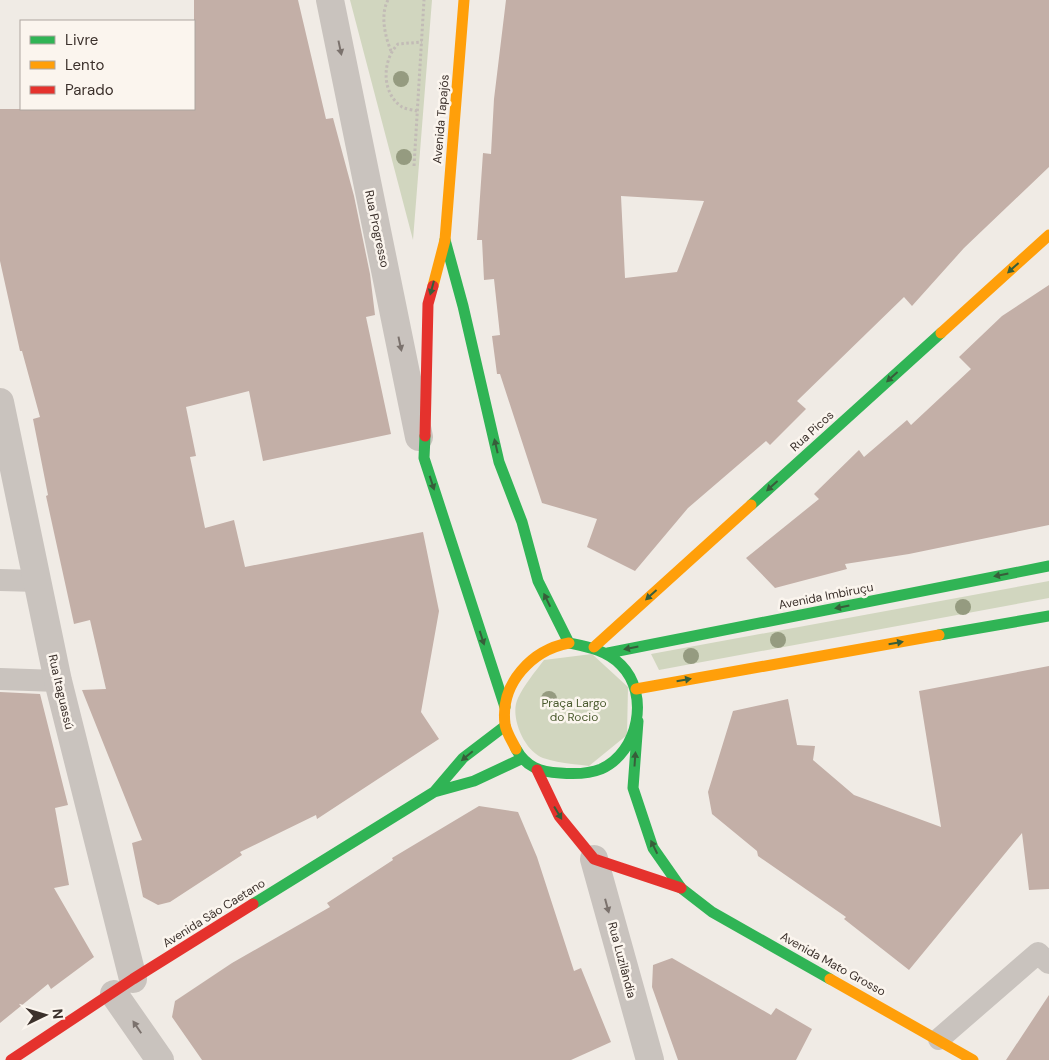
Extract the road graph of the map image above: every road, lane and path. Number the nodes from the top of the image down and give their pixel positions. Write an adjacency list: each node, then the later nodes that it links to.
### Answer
1 (330, 0): 12 (street, Rua Progresso, one-way to 12)
2 (388, 0): 6 (path)
3 (424, 0): 5 (path)
4 (464, 0): 10 (main road, Avenida Tapajós)
5 (422, 42): 6 (path); 7 (path)
6 (390, 51): 7 (path)
7 (417, 111): 8 (path)
8 (414, 170)
9 (1049, 236): 18 (main road, Rua Picos, one-way to 18)
10 (445, 240): 12 (main road, one-way to 12); 17 (main road, one-way to 10)
11 (0, 402): 15 (street, Rua Itaguassú)
12 (424, 458): 23 (main road, one-way to 23)
13 (1049, 566): 19 (main road, Avenida Imbiruçu, one-way to 19)
14 (0, 580): 15 (lane)
15 (38, 582): 21 (street, Rua Itaguassú)
16 (1049, 616): 22 (main road, one-way to 16)
17 (569, 644): 18 (main road); 23 (main road)
18 (594, 647): 19 (main road)
19 (608, 653): 22 (main road)
20 (0, 679): 21 (lane)
21 (58, 681): 32 (street, Rua Itaguassú)
22 (636, 689): 24 (main road)
23 (505, 707): 25 (main road)
24 (638, 721): 27 (main road); 30 (main road, one-way to 24)
25 (505, 726): 26 (main road); 28 (main road, one-way to 28)
26 (521, 759): 27 (main road); 28 (main road)
27 (537, 770): 29 (main road, one-way to 29)
28 (434, 792): 32 (main road, Avenida São Caetano)
29 (594, 859): 30 (main road); 36 (street, Rua Luzilândia, one-way to 36)
30 (681, 888): 33 (main road, Avenida Mato Grosso)
31 (1049, 963): 33 (lane)
32 (124, 986): 34 (main road, Avenida São Caetano); 35 (street, one-way to 32)
33 (939, 1039): 37 (main road, Avenida Mato Grosso)
34 (11, 1060)
35 (160, 1060)
36 (650, 1060)
37 (974, 1060)

